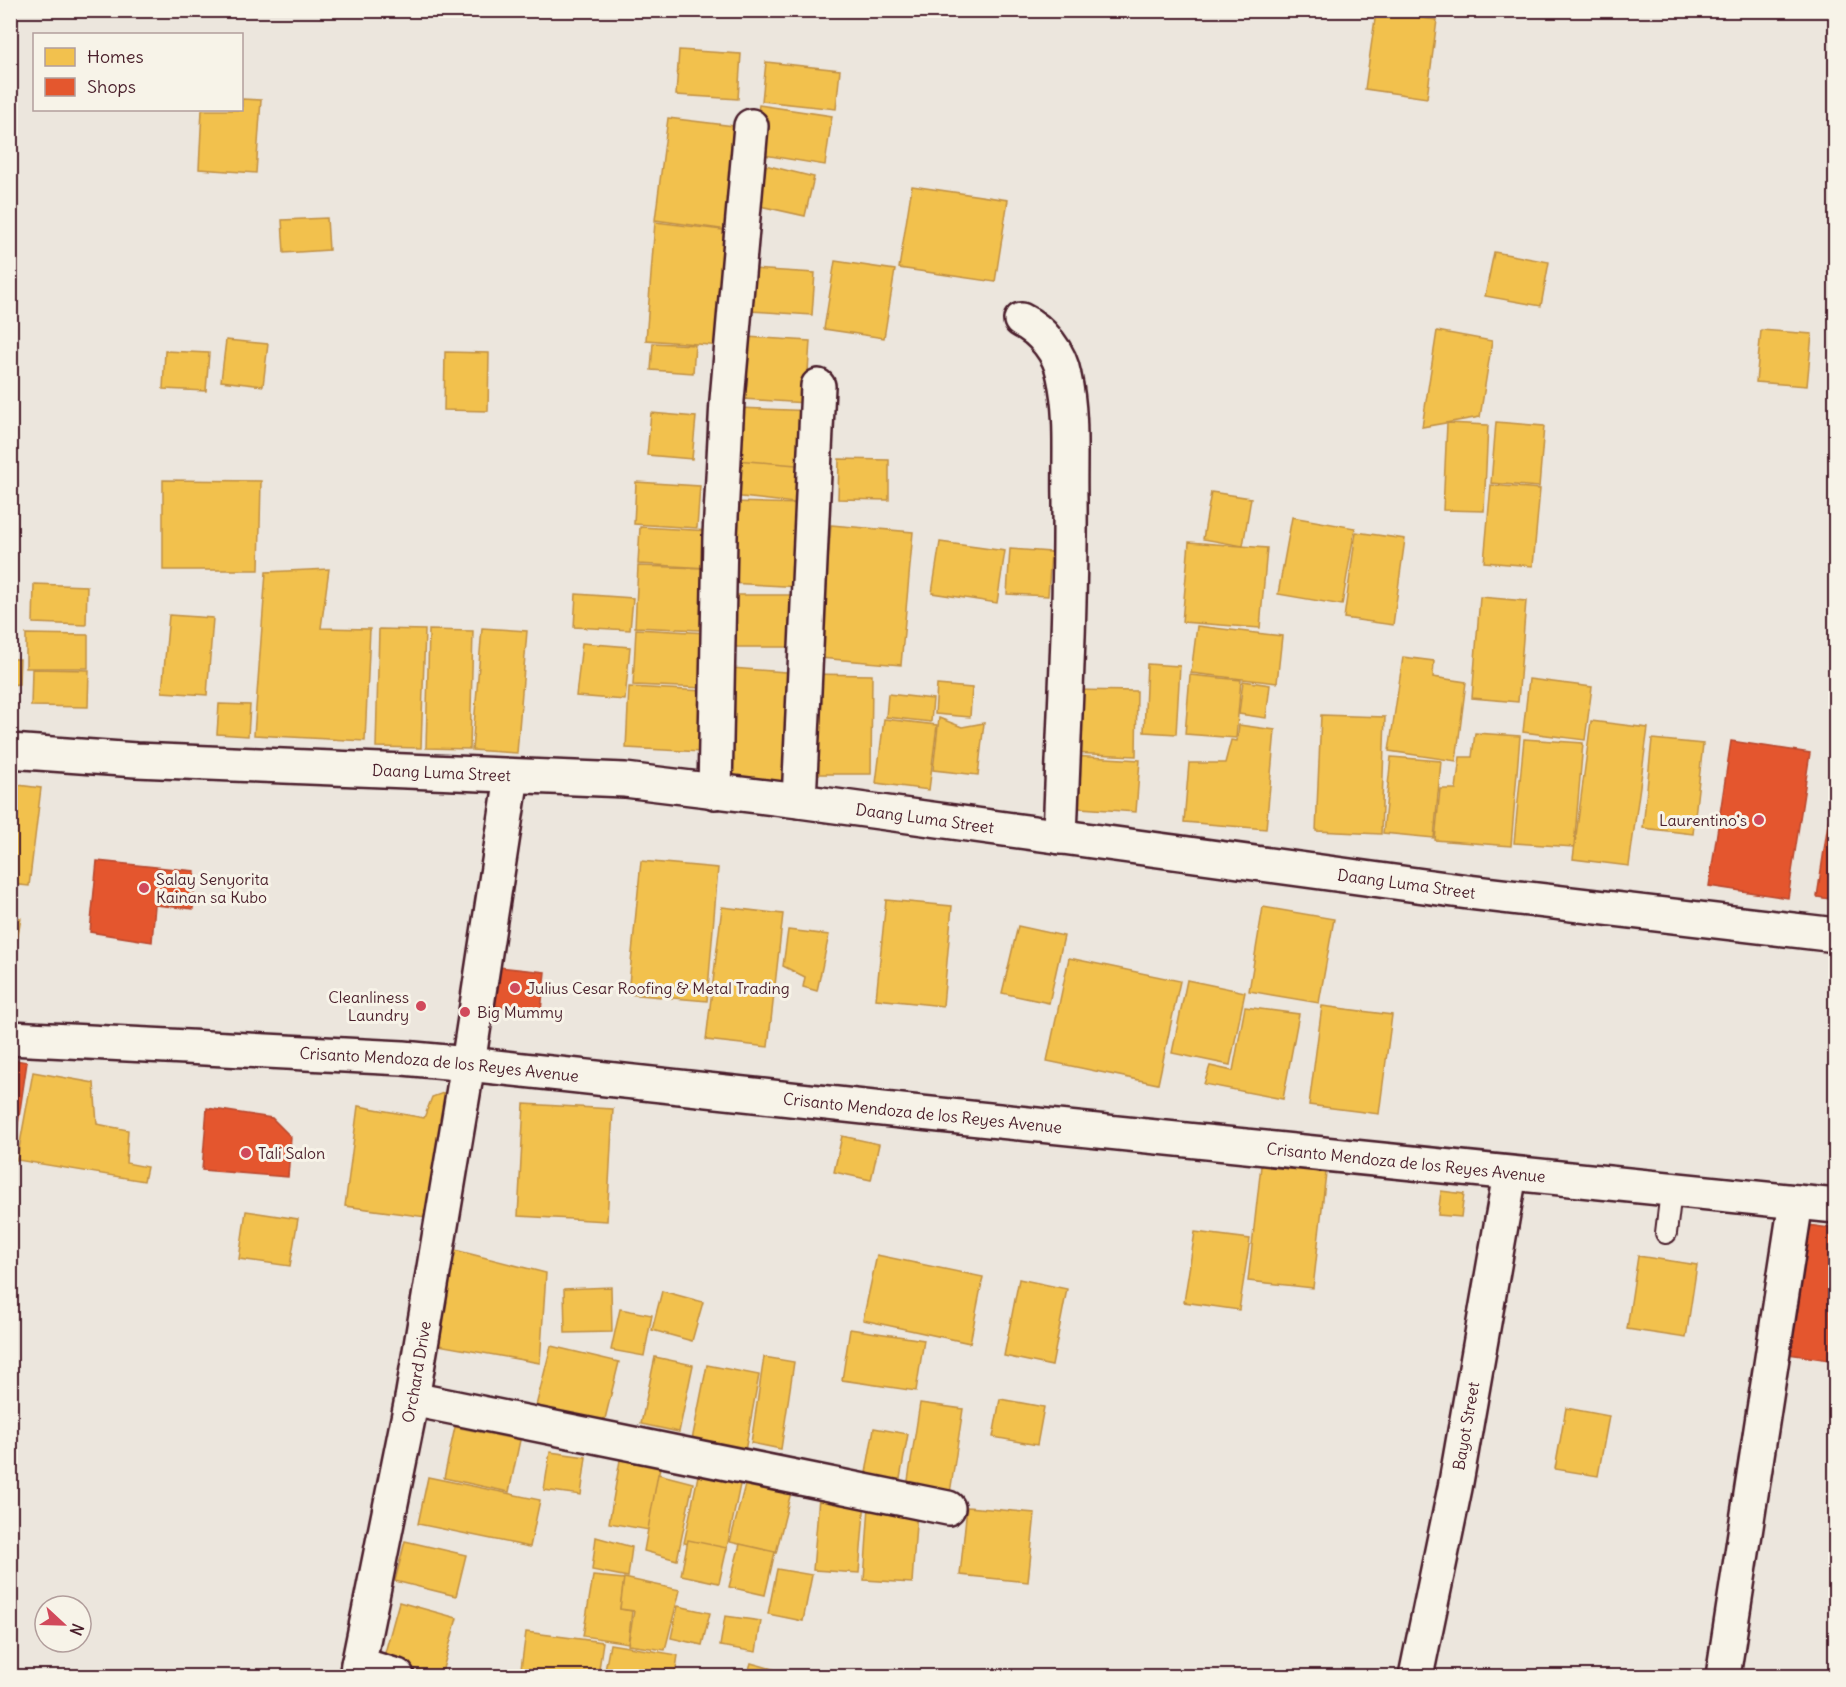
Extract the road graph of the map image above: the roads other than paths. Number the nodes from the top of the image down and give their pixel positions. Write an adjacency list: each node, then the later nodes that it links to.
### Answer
1 (751, 126): 6 (street)
2 (1021, 320): 8 (street)
3 (818, 386): 7 (street)
4 (10, 751): 5 (street, Daang Luma Street)
5 (512, 776): 6 (street, Daang Luma Street); 11 (street, Orchard Drive)
6 (715, 792): 7 (street, Daang Luma Street)
7 (799, 801): 8 (street, Daang Luma Street)
8 (1060, 837): 9 (street, Daang Luma Street)
9 (1836, 935)
10 (10, 1038): 11 (street, Crisanto Mendoza de los Reyes Avenue)
11 (468, 1064): 12 (street, Crisanto Mendoza de los Reyes Avenue); 17 (street, Orchard Drive)
12 (1510, 1174): 13 (street, Crisanto Mendoza de los Reyes Avenue); 21 (street, Bayot Street)
13 (1671, 1191): 14 (street, Crisanto Mendoza de los Reyes Avenue); 16 (lane)
14 (1796, 1202): 15 (street, Crisanto Mendoza de los Reyes Avenue); 22 (street)
15 (1836, 1206)
16 (1666, 1233)
17 (412, 1399): 18 (street); 19 (street, Orchard Drive)
18 (948, 1509)
19 (357, 1670): 20 (street)
20 (397, 1677)
21 (1416, 1677)
22 (1723, 1677)

